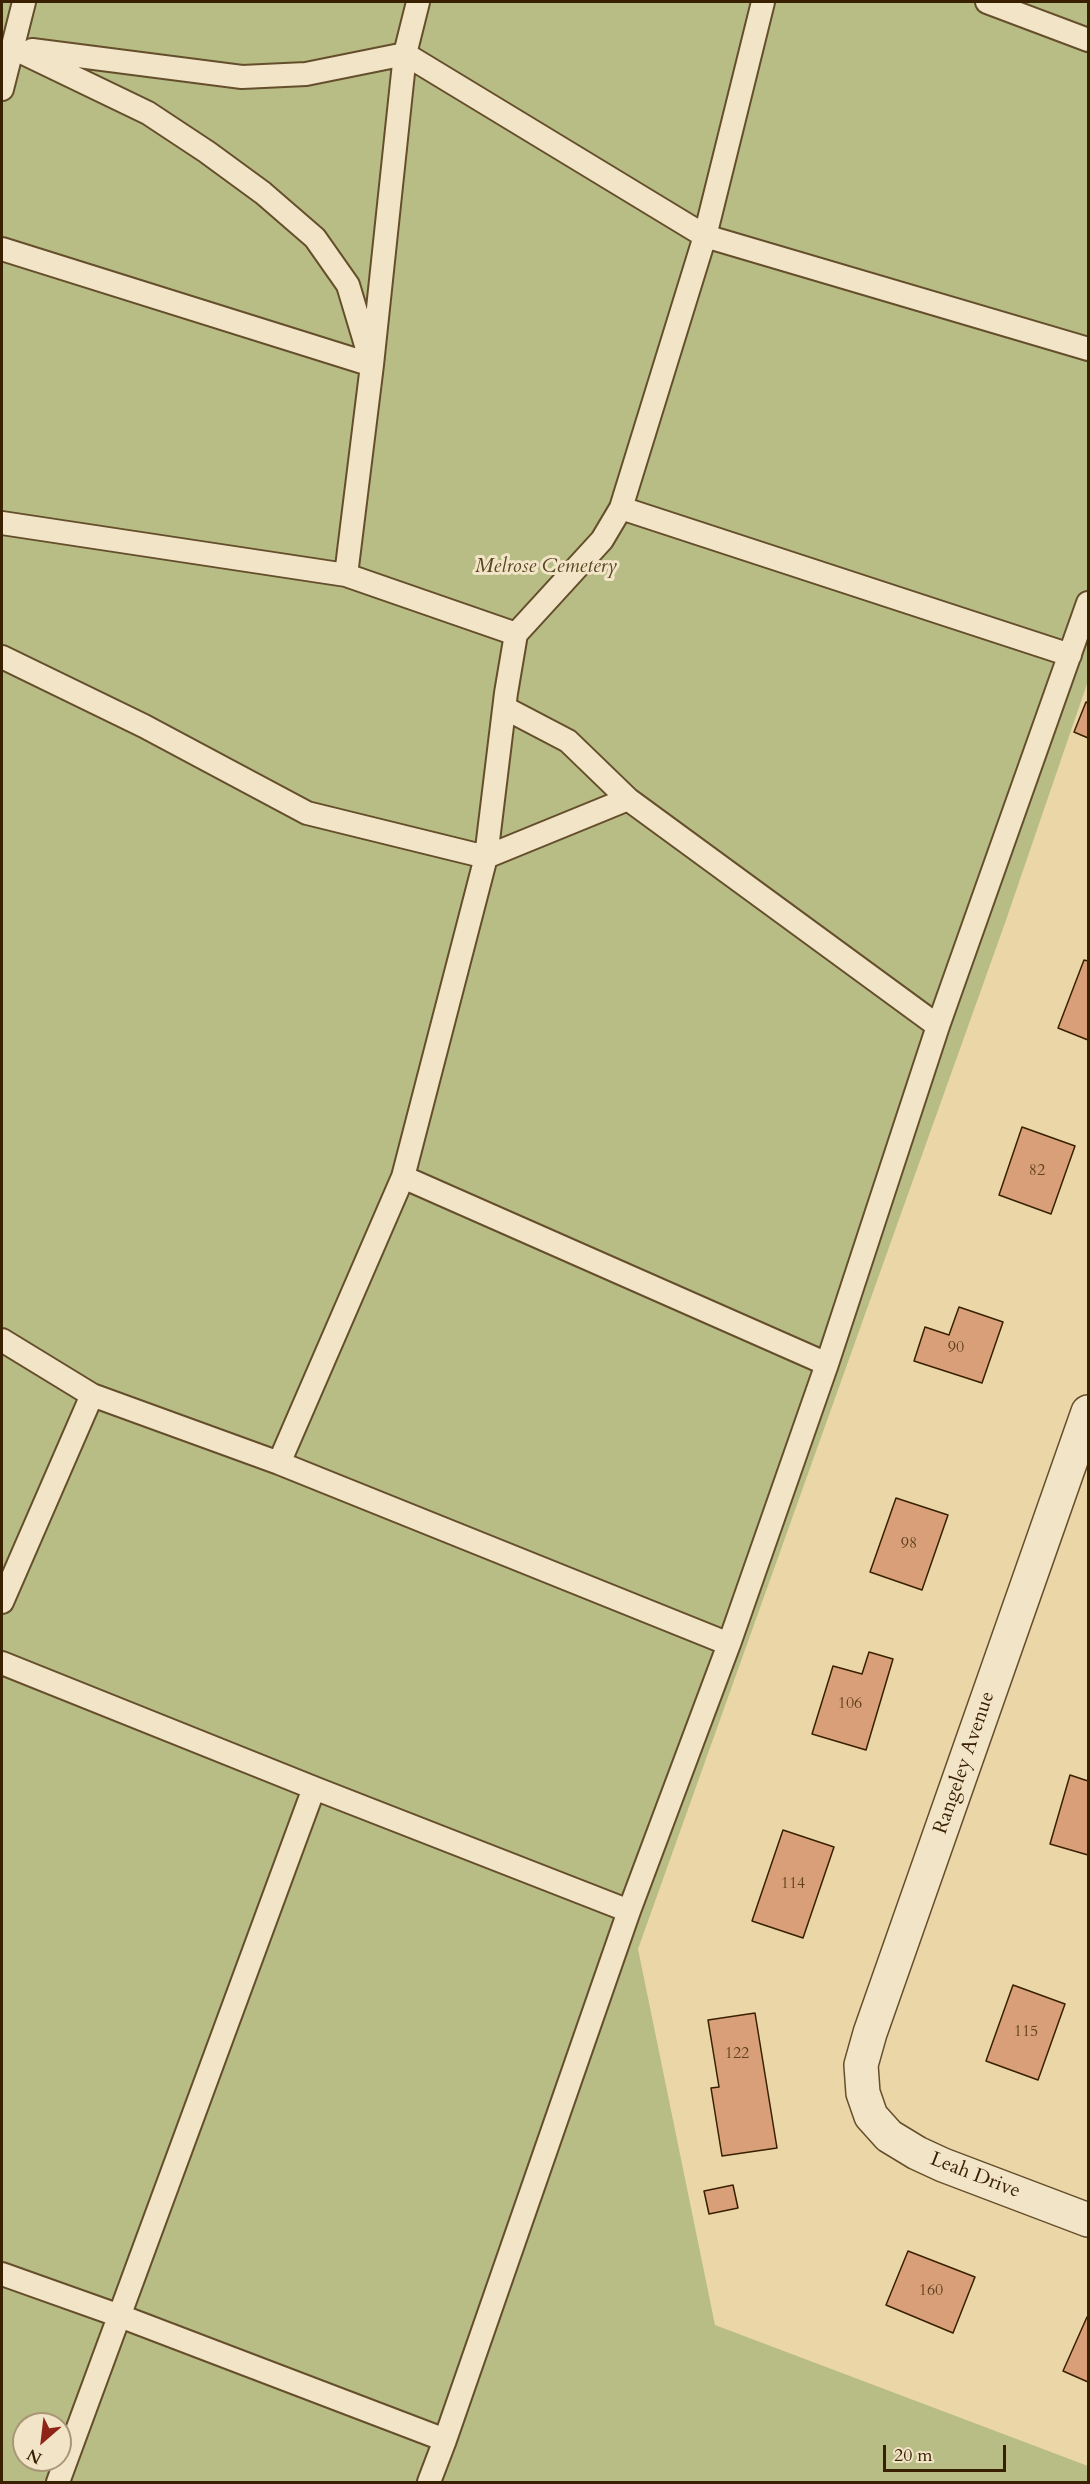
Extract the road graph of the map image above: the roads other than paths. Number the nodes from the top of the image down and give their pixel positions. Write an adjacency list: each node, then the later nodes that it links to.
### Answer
1 (24, 2): 6 (lane)
2 (418, 2): 7 (lane)
3 (763, 2): 9 (lane)
4 (987, 2): 5 (lane)
5 (1089, 40)
6 (13, 48): 7 (lane); 8 (lane); 12 (lane)
7 (405, 54): 9 (lane); 12 (lane)
8 (2, 89)
9 (705, 237): 11 (lane); 13 (lane)
10 (2, 249): 12 (lane)
11 (1089, 349)
12 (372, 365): 15 (lane)
13 (621, 508): 17 (lane); 18 (lane)
14 (2, 523): 15 (lane)
15 (346, 575): 17 (lane)
16 (1089, 603): 18 (lane)
17 (516, 634): 20 (lane)
18 (1070, 655): 23 (lane)
19 (2, 657): 22 (lane)
20 (505, 708): 21 (lane); 22 (lane)
21 (628, 799): 22 (lane); 23 (lane)
22 (486, 857): 24 (lane)
23 (938, 1026): 26 (lane)
24 (403, 1177): 26 (lane); 29 (lane)
25 (2, 1340): 27 (lane)
26 (827, 1364): 31 (lane)
27 (92, 1395): 29 (lane); 30 (lane)
28 (1089, 1412): 35 (street, Rangeley Avenue)
29 (279, 1463): 31 (lane)
30 (2, 1602)
31 (729, 1644): 34 (lane)
32 (2, 1664): 33 (lane)
33 (314, 1788): 34 (lane); 38 (lane)
34 (629, 1911): 39 (lane)
35 (872, 2116): 36 (street, Leah Drive)
36 (1089, 2220)
37 (2, 2274): 38 (lane)
38 (120, 2316): 39 (lane); 40 (lane)
39 (445, 2440): 41 (lane)
40 (58, 2482)
41 (429, 2482)

